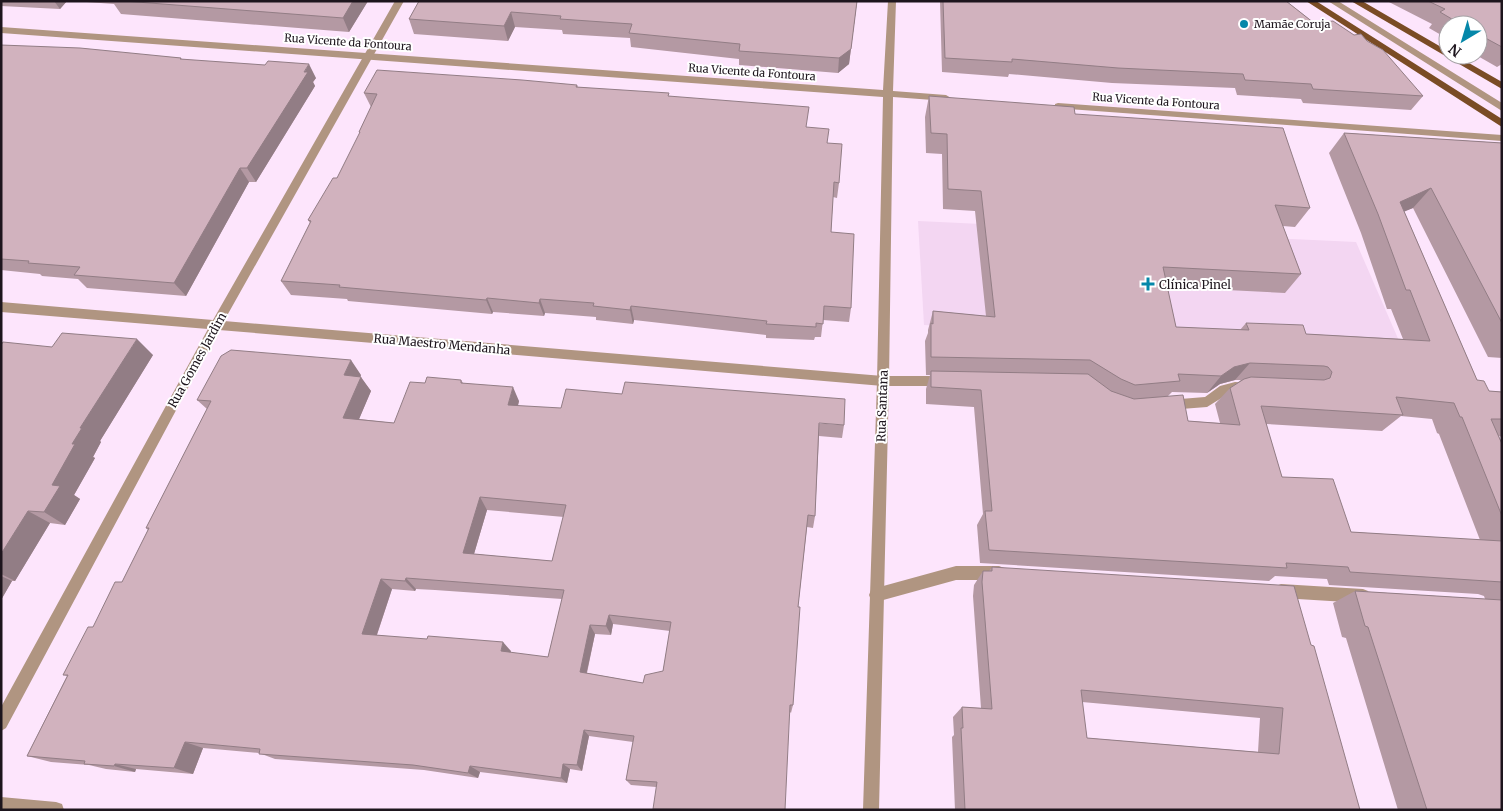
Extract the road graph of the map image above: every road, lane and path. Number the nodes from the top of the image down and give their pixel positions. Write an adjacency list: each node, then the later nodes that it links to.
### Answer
1 (400, 1): 7 (street, Rua Gomes Jardim)
2 (892, 1): 9 (street, Rua Santana)
3 (1310, 1): 13 (main road)
4 (1332, 1): 12 (street)
5 (1355, 1): 8 (main road)
6 (1, 30): 7 (street, Rua Vicente da Fontoura)
7 (368, 56): 9 (street, Rua Vicente da Fontoura); 16 (street, Rua Gomes Jardim)
8 (1502, 86)
9 (888, 94): 10 (street, Rua Vicente da Fontoura); 17 (street, Rua Santana)
10 (958, 99)
11 (1047, 105): 14 (street, Rua Vicente da Fontoura)
12 (1502, 108)
13 (1502, 124)
14 (1502, 138)
15 (1, 307): 16 (street, Rua Maestro Mendanha)
16 (216, 325): 17 (street, Rua Maestro Mendanha); 25 (street, Rua Gomes Jardim)
17 (883, 381): 18 (street, Rua Maestro Mendanha); 23 (street, Rua Santana)
18 (953, 382)
19 (1262, 388): 20 (street)
20 (1151, 407)
21 (1013, 574): 23 (street)
22 (1270, 590): 24 (street)
23 (876, 595): 28 (street, Rua Santana)
24 (1379, 597)
25 (1, 723)
26 (1, 804): 27 (street)
27 (56, 810)
28 (871, 810)

